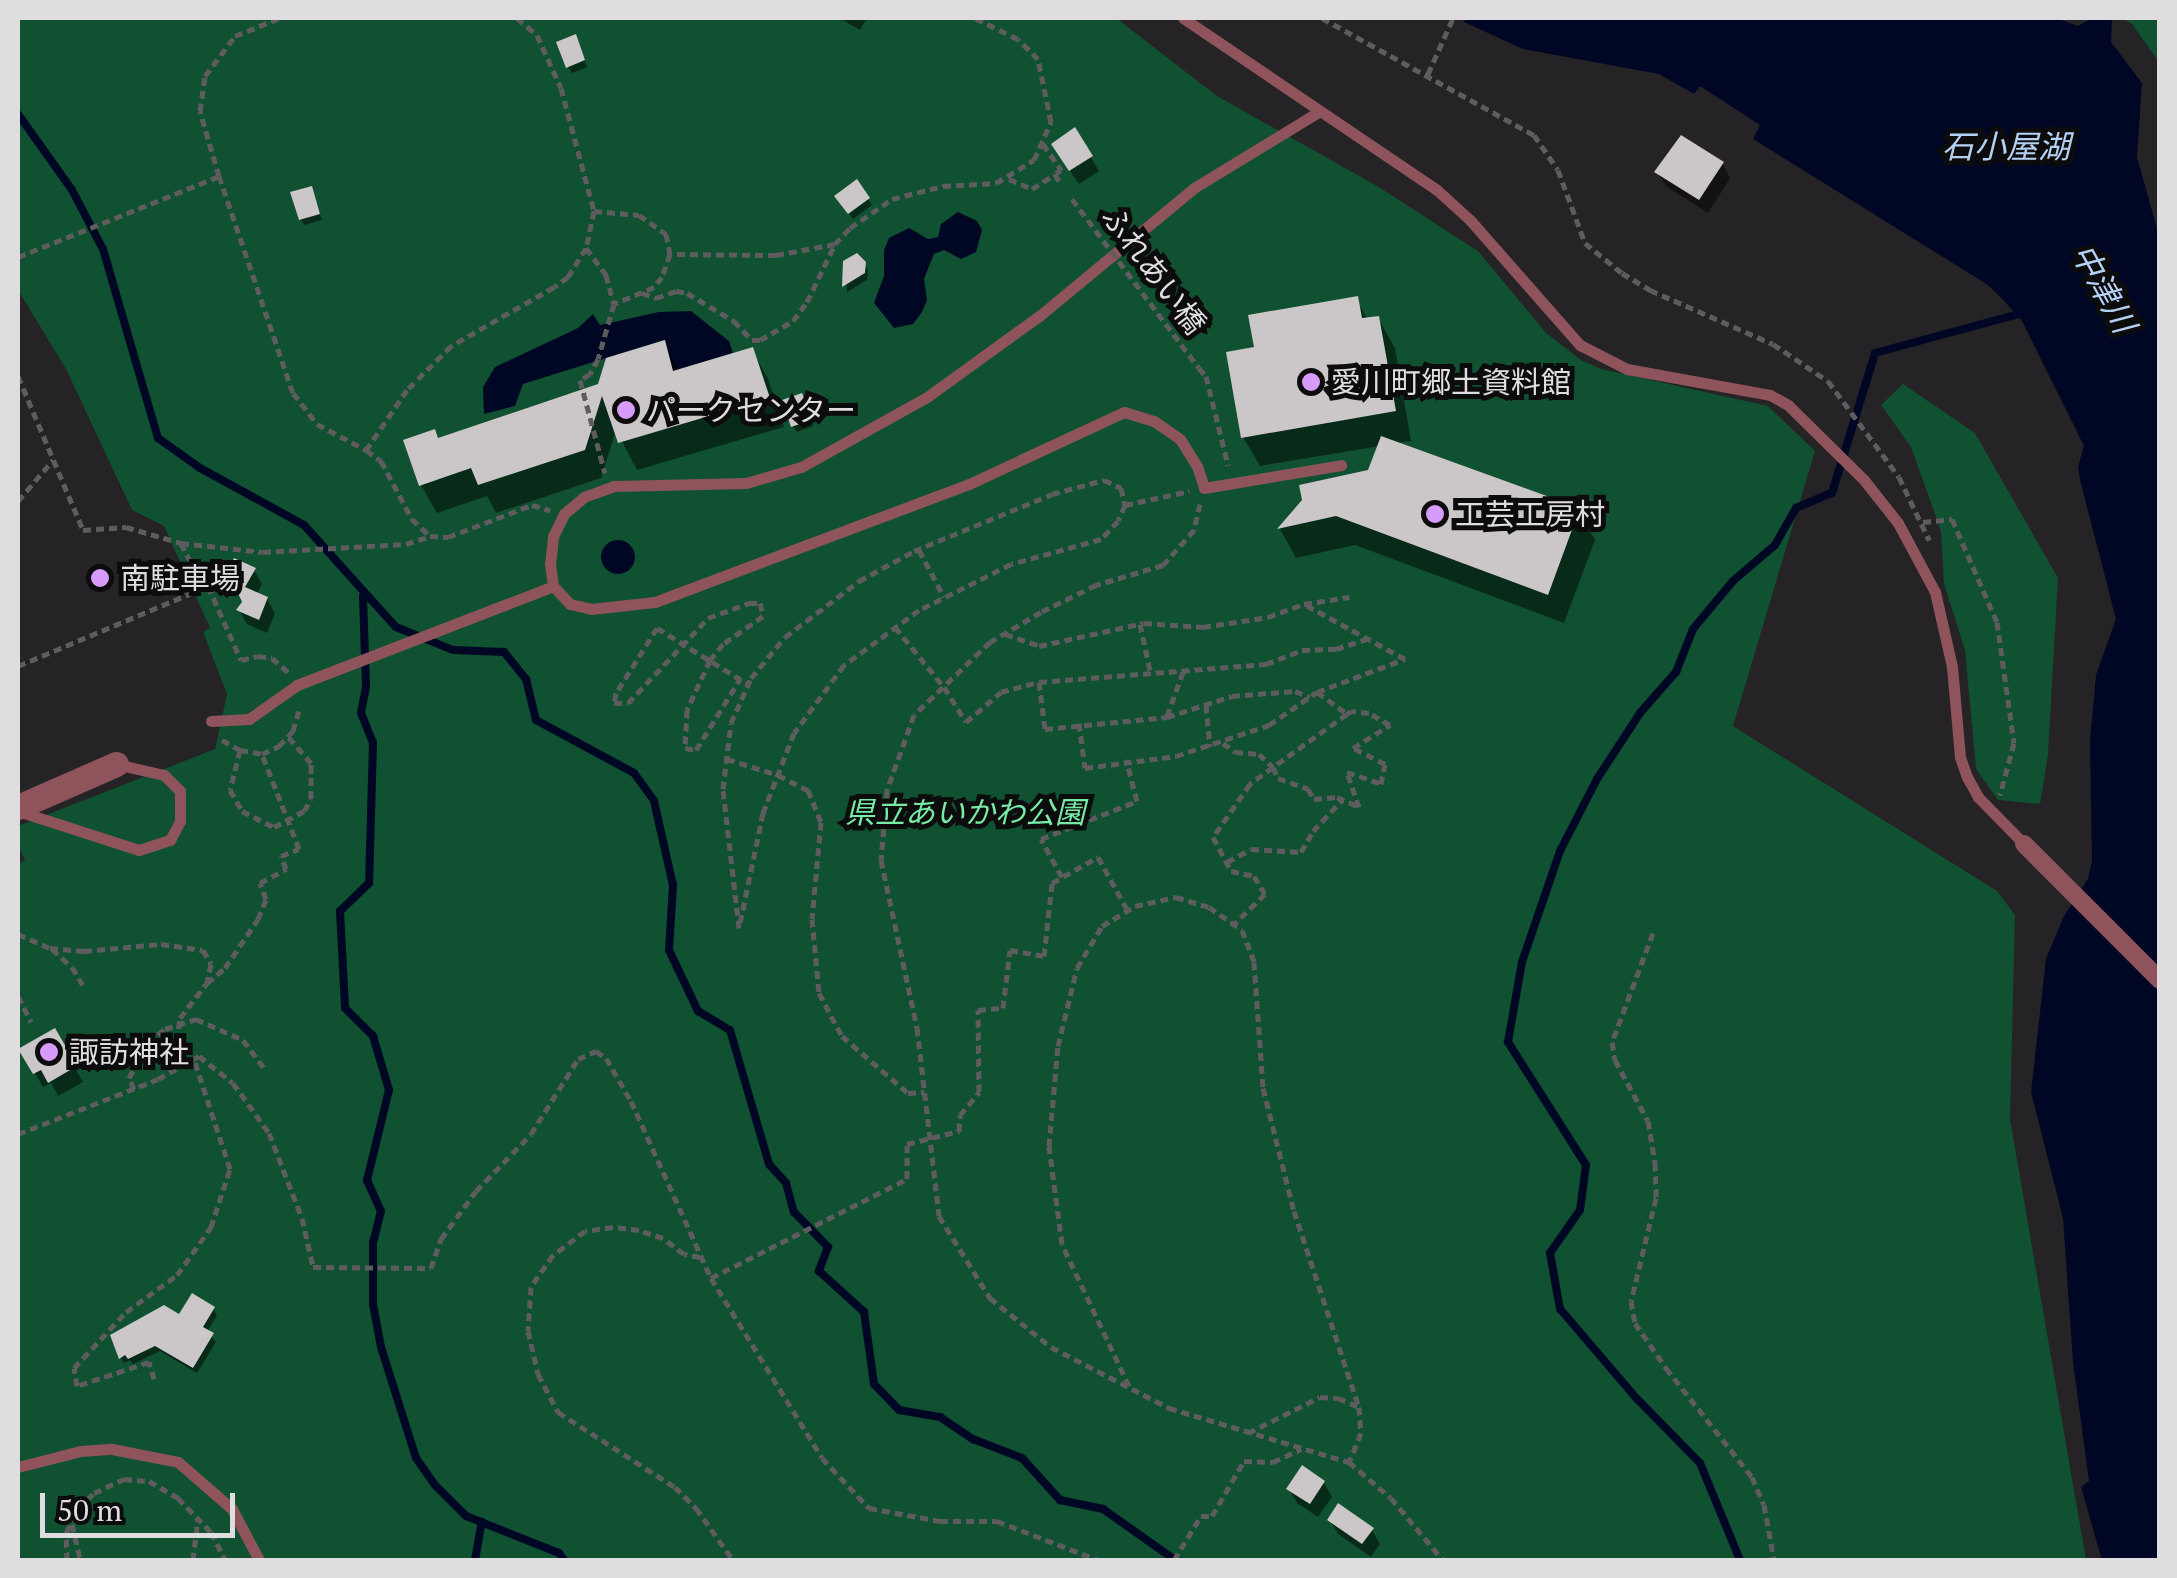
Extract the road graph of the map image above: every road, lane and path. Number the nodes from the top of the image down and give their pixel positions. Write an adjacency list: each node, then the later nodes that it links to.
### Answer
1 (279, 18): 10 (path)
2 (517, 18): 13 (path)
3 (976, 18): 9 (path)
4 (1183, 18): 8 (lane)
5 (1322, 18): 7 (path)
6 (1453, 18): 7 (path)
7 (1428, 75): 31 (path)
8 (1320, 111): 26 (lane); 37 (lane)
9 (1044, 144): 11 (path); 11 (path)
10 (219, 176): 17 (path); 22 (path)
11 (1008, 179): 14 (path)
12 (1072, 199): 25 (path, ふれあい橋, bridge)
13 (594, 211): 15 (path); 16 (path)
14 (835, 244): 16 (path); 18 (path)
15 (586, 248): 19 (path); 22 (path)
16 (670, 254): 18 (path)
17 (18, 256)
18 (642, 293): 19 (path)
19 (614, 304): 26 (path)
20 (18, 376): 21 (path)
21 (19, 387): 23 (path)
22 (366, 450): 32 (path)
23 (54, 460): 28 (path); 33 (path)
24 (1342, 465): 25 (lane)
25 (1233, 483): 27 (lane)
26 (614, 486): 30 (lane)
27 (1204, 488): 29 (path); 40 (lane); 45 (path)
28 (18, 501)
29 (1124, 505): 34 (path); 39 (path)
30 (564, 514): 32 (path); 35 (lane)
31 (1922, 522): 37 (path); 77 (path)
32 (430, 536): 33 (path)
33 (182, 543): 36 (path)
34 (918, 550): 39 (path); 54 (path)
35 (553, 586): 40 (lane); 55 (lane)
36 (203, 588): 49 (path); 55 (path)
37 (1935, 592): 77 (lane)
38 (1349, 596): 41 (path)
39 (944, 597): 44 (path)
40 (655, 602): 43 (path)
41 (1304, 604): 42 (path); 46 (path)
42 (1140, 624): 45 (path); 51 (path)
43 (657, 628): 47 (path); 47 (path)
44 (894, 628): 56 (path); 74 (path)
45 (1005, 634): 56 (path)
46 (1369, 638): 50 (path); 57 (path)
47 (684, 644): 48 (path); 48 (path)
48 (710, 660): 52 (path); 52 (path)
49 (18, 666)
50 (1182, 672): 51 (path); 61 (path)
51 (1151, 676): 53 (path)
52 (740, 679): 54 (path)
53 (1039, 682): 56 (path); 63 (path)
54 (748, 684): 70 (path)
55 (297, 686): 62 (lane); 64 (path)
56 (944, 686): 97 (path)
57 (1317, 692): 58 (path); 60 (path)
58 (1310, 697): 59 (path); 66 (path)
59 (1206, 704): 61 (path); 67 (path)
60 (1347, 714): 73 (path); 75 (path)
61 (1167, 717): 63 (path)
62 (211, 721)
63 (1079, 723): 71 (path)
64 (288, 737): 69 (path); 78 (path)
65 (219, 738): 68 (path)
66 (1222, 743): 67 (path); 73 (path)
67 (1210, 747): 71 (path)
68 (240, 750): 69 (path); 78 (path)
69 (262, 754): 78 (path)
70 (726, 759): 74 (path); 74 (path)
71 (1126, 760): 81 (path)
72 (116, 764): 76 (street); 76 (lane)
73 (1273, 767): 75 (path); 80 (path)
74 (778, 774): 97 (path)
75 (1342, 800): 80 (path)
76 (18, 808)
77 (1992, 812): 79 (lane)
78 (288, 822): 88 (path)
79 (2024, 844): 87 (street)
80 (1226, 862): 83 (path)
81 (1062, 877): 82 (path); 99 (path)
82 (1128, 910): 83 (path); 103 (path)
83 (1234, 924): 104 (path)
84 (1653, 933): 120 (path)
85 (18, 934): 86 (path)
86 (50, 948): 88 (path); 89 (path)
87 (2160, 980)
88 (207, 983): 92 (path)
89 (83, 986)
90 (18, 996): 91 (path)
91 (31, 1022)
92 (179, 1022): 94 (path); 95 (path); 96 (path)
93 (194, 1058): 94 (path); 100 (path); 102 (path)
94 (173, 1066): 96 (path)
95 (265, 1069)
96 (134, 1088): 98 (path)
97 (924, 1092): 99 (path)
98 (18, 1134)
99 (929, 1135): 101 (path); 103 (path)
100 (700, 1256): 101 (path); 116 (path)
101 (711, 1278): 117 (path)
102 (154, 1378)
103 (1131, 1388): 105 (path)
104 (1360, 1407): 105 (path); 107 (path)
105 (1248, 1433): 106 (path)
106 (1302, 1449): 107 (path); 118 (path)
107 (1349, 1462): 119 (path)
108 (18, 1467): 115 (lane)
109 (198, 1518): 110 (path); 113 (path); 114 (path)
110 (72, 1521): 111 (path); 112 (path)
111 (67, 1560)
112 (80, 1560)
113 (193, 1560)
114 (226, 1560)
115 (260, 1560)
116 (733, 1560)
117 (1098, 1560)
118 (1174, 1560)
119 (1443, 1560)
120 (1774, 1560)

